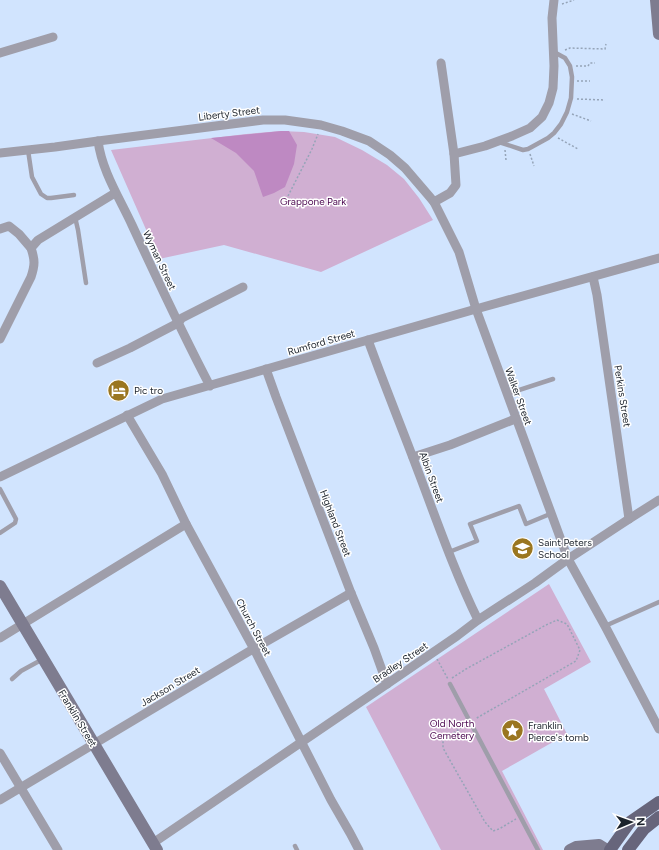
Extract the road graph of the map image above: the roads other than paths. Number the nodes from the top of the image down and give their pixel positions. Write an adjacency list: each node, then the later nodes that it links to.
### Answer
1 (656, 0): 3 (street)
2 (553, 4): 6 (street)
3 (659, 34)
4 (53, 36): 5 (street)
5 (0, 52)
6 (556, 53): 9 (street); 9 (lane)
7 (442, 63): 12 (street)
8 (98, 141): 10 (street, Liberty Street); 13 (street, Wyman Street); 15 (street, Liberty Street)
9 (502, 143): 12 (street)
10 (28, 150): 11 (street, Liberty Street); 14 (lane)
11 (0, 153)
12 (454, 154): 15 (street)
13 (115, 192): 16 (street); 24 (street, Wyman Street)
14 (74, 195)
15 (434, 202): 23 (street, Walker Street)
16 (75, 217): 18 (street); 21 (lane)
17 (0, 229): 18 (street)
18 (31, 248): 25 (street)
19 (659, 258): 20 (street, Rumford Street)
20 (593, 277): 23 (street, Rumford Street); 39 (street, Perkins Street)
21 (86, 283)
22 (243, 287): 24 (street)
23 (476, 309): 26 (street, Rumford Street); 31 (street, Walker Street)
24 (178, 323): 27 (street); 30 (street, Wyman Street)
25 (0, 338)
26 (368, 340): 28 (street, Rumford Street); 34 (street, Albin Street)
27 (97, 364)
28 (266, 369): 30 (street, Rumford Street); 45 (street, Highland Street)
29 (553, 379): 31 (lane)
30 (210, 386): 32 (street, Rumford Street)
31 (507, 394): 33 (street, Walker Street)
32 (127, 415): 35 (street, Rumford Street); 40 (street, Church Street)
33 (515, 419): 34 (street); 38 (street, Walker Street)
34 (412, 457): 42 (street, Albin Street)
35 (0, 476)
36 (0, 490): 41 (lane)
37 (659, 500): 39 (street, Bradley Street)
38 (550, 514): 42 (lane); 43 (street, Walker Street)
39 (629, 519): 43 (street, Bradley Street)
40 (186, 524): 48 (street); 51 (street, Church Street)
41 (0, 533)
42 (449, 552): 47 (street, Albin Street)
43 (568, 560): 47 (street, Bradley Street); 49 (street, Walker Street)
44 (0, 586): 48 (street, Franklin Street)
45 (351, 593): 51 (street, Jackson Street); 54 (street, Highland Street)
46 (659, 602): 49 (lane)
47 (478, 620): 54 (street, Bradley Street)
48 (22, 624): 50 (street); 52 (street, Franklin Street)
49 (605, 626): 56 (street, Walker Street)
50 (0, 638)
51 (254, 649): 57 (street, Church Street); 58 (street, Jackson Street)
52 (43, 659): 53 (lane); 58 (street, Franklin Street)
53 (12, 679)
54 (387, 684): 57 (street, Bradley Street)
55 (450, 684): 67 (lane)
56 (659, 729)
57 (301, 742): 64 (street, Bradley Street); 66 (street, Church Street)
58 (94, 745): 60 (street, Jackson Street); 64 (street, Franklin Street)
59 (0, 753): 60 (street)
60 (20, 788): 61 (street, Jackson Street); 65 (street)
61 (0, 800)
62 (659, 802): 69 (main road)
63 (659, 817): 70 (main road)
64 (155, 847)
65 (55, 849)
66 (359, 850)
67 (538, 850)
68 (570, 850): 69 (street)
69 (608, 850)
70 (628, 850)

